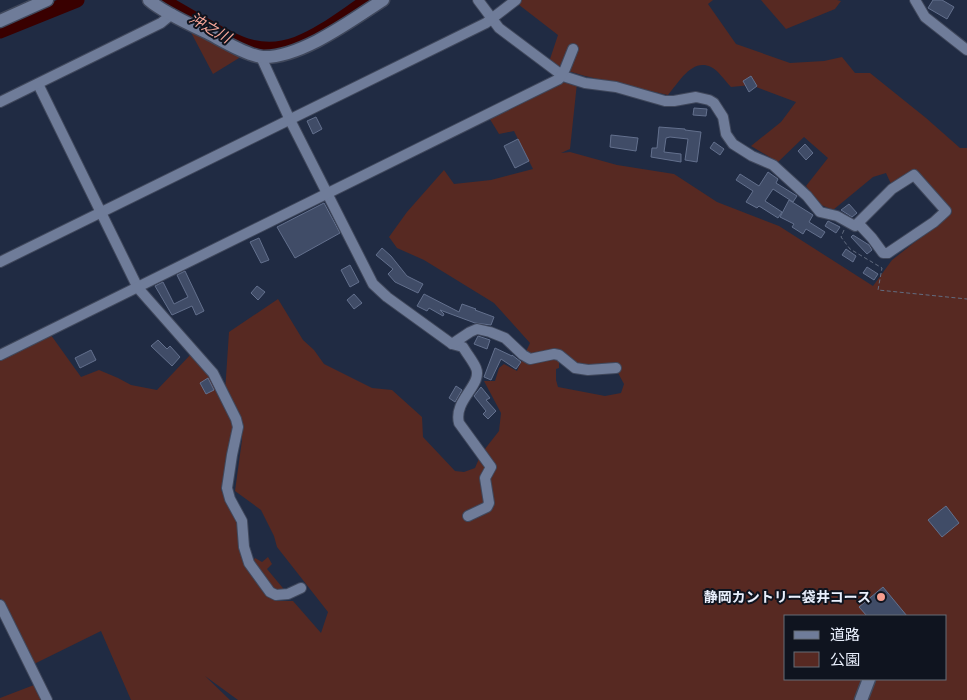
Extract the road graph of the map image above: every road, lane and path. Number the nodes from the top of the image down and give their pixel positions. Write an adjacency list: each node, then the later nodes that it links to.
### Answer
1 (47, 0): 9 (street)
2 (149, 0): 7 (street)
3 (383, 0): 12 (street)
4 (478, 0): 8 (street)
5 (516, 0): 8 (street)
6 (915, 0): 11 (street)
7 (172, 14): 12 (street); 14 (street)
8 (492, 20): 13 (street); 16 (street)
9 (0, 21)
10 (573, 49): 13 (street)
11 (967, 50)
12 (261, 57): 16 (street)
13 (562, 75): 17 (street); 19 (street)
14 (38, 84): 15 (street); 18 (street)
15 (0, 102)
16 (290, 120): 17 (street); 18 (street)
17 (328, 194): 22 (street); 24 (street)
18 (100, 213): 21 (street); 22 (street)
19 (846, 222): 20 (street); 23 (path)
20 (858, 223): 20 (street)
21 (0, 262)
22 (138, 288): 25 (street); 28 (street)
23 (967, 299)
24 (452, 344): 26 (street); 27 (street)
25 (0, 355)
26 (616, 368)
27 (468, 516)
28 (301, 588)
29 (0, 605): 31 (street)
30 (869, 680): 32 (street)
31 (47, 700)
32 (861, 700)

